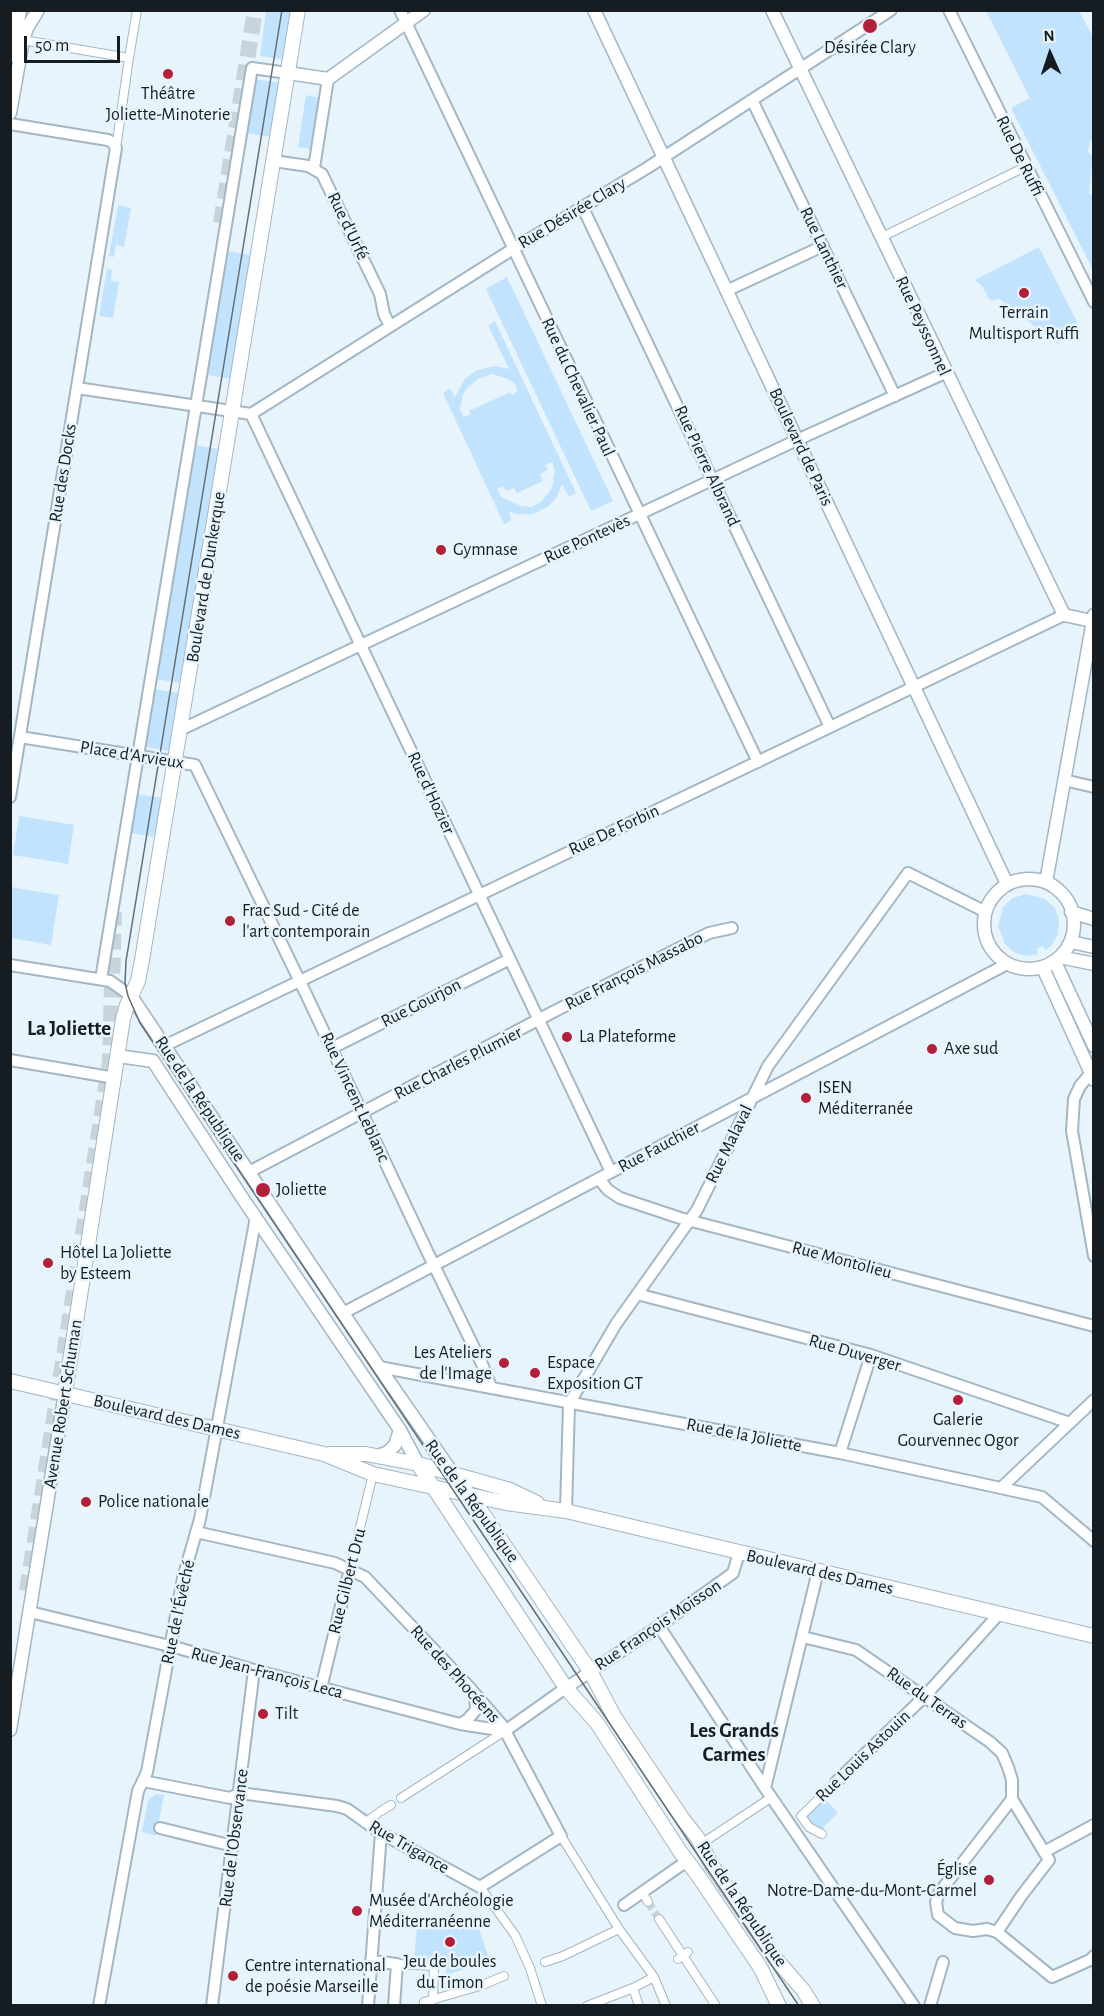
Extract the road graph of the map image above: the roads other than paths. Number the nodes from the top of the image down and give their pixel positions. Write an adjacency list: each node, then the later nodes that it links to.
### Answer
1 (17, 10): 12 (highway)
2 (38, 10): 12 (street)
3 (137, 10): 13 (street)
4 (298, 10): 15 (main road, Boulevard de Dunkerque)
5 (400, 10): 11 (street, Rue du Chevalier Paul)
6 (424, 10): 11 (street)
7 (594, 10): 21 (street, Boulevard de Paris)
8 (772, 10): 14 (street, Rue Peyssonnel)
9 (891, 10): 14 (street, Rue Désirée Clary)
10 (948, 10): 23 (street, Rue De Ruffi)
11 (406, 23): 16 (street); 28 (street, Rue du Chevalier Paul)
12 (17, 46): 13 (street); 18 (street)
13 (129, 58): 20 (street)
14 (800, 70): 17 (street, Rue Désirée Clary); 26 (street, Rue Peyssonnel)
15 (288, 73): 16 (street); 22 (main road, Boulevard de Dunkerque); 35 (street, Boulevard de Dunkerque)
16 (328, 79): 24 (street)
17 (752, 100): 21 (street, Rue Désirée Clary); 27 (street, Rue Lanthier)
18 (10, 113)
19 (10, 124): 20 (street)
20 (116, 148): 33 (street, Rue des Docks)
21 (663, 156): 25 (street, Rue Désirée Clary); 29 (street, Boulevard de Paris)
22 (274, 160): 24 (street); 36 (main road, Boulevard de Dunkerque)
23 (1025, 167): 26 (street); 30 (street, Rue De Ruffi)
24 (314, 168): 31 (street, Rue d'Urfé)
25 (582, 206): 28 (street, Rue Désirée Clary); 39 (street, Rue Pierre Albrand)
26 (882, 237): 32 (street, Rue Peyssonnel)
27 (823, 246): 29 (street); 34 (street, Rue Lanthier)
28 (513, 249): 31 (street, Rue Désirée Clary); 40 (street, Rue du Chevalier Paul)
29 (726, 291): 38 (street, Boulevard de Paris)
30 (1094, 302)
31 (390, 326): 37 (street, Rue Désirée Clary)
32 (945, 373): 34 (street, Rue Pontevès); 41 (street, Rue Peyssonnel)
33 (77, 388): 35 (street); 48 (street, Rue des Docks)
34 (895, 396): 38 (street, Rue Pontevès)
35 (197, 406): 36 (street); 49 (street, Boulevard de Dunkerque)
36 (233, 411): 37 (street); 47 (main road, Boulevard de Dunkerque)
37 (251, 414): 43 (street, Rue d'Hozier)
38 (797, 440): 39 (street, Rue Pontevès); 44 (street, Boulevard de Paris)
39 (714, 479): 40 (street, Rue Pontevès); 46 (street, Rue Pierre Albrand)
40 (639, 515): 43 (street, Rue Pontevès); 51 (street, Rue du Chevalier Paul)
41 (1064, 615): 42 (street); 44 (street, Rue De Forbin)
42 (1093, 619): 52 (street)
43 (361, 646): 45 (street, Rue Pontevès); 58 (street, Rue d'Hozier)
44 (913, 687): 46 (street, Rue De Forbin); 57 (street, Boulevard de Paris)
45 (229, 708): 47 (street, Place d'Arvieux)
46 (830, 727): 51 (street, Rue De Forbin)
47 (180, 730): 50 (main road, Boulevard de Dunkerque)
48 (20, 737): 49 (street, Place d'Arvieux); 54 (street, Rue des Docks)
49 (140, 756): 50 (street, Place d'Arvieux); 71 (street, Boulevard de Dunkerque)
50 (175, 762): 55 (street, Place d'Arvieux); 73 (main road, Boulevard de Dunkerque)
51 (758, 762): 58 (street, Rue De Forbin)
52 (1064, 780): 53 (street); 56 (street)
53 (1094, 787)
54 (10, 797)
55 (217, 809): 72 (street, Rue Vincent Leblanc)
56 (1046, 882): 57 (street); 60 (street)
57 (1007, 884): 59 (street)
58 (479, 895): 65 (street, Rue d'Hozier); 72 (street, Rue De Forbin)
59 (986, 912): 67 (street); 82 (street, Rue Malaval)
60 (1071, 912): 61 (street); 63 (street)
61 (1094, 919)
62 (732, 928): 74 (street, Rue François Massabo)
63 (1071, 942): 64 (street); 66 (street)
64 (1094, 947)
65 (510, 959): 74 (street, Rue d'Hozier); 77 (street, Rue Gourjon)
66 (1058, 959): 68 (street); 70 (street); 76 (street)
67 (1007, 964): 70 (street); 82 (street, Rue Fauchier)
68 (1094, 964)
69 (10, 965): 71 (street)
70 (1042, 968): 80 (street)
71 (101, 980): 73 (street)
72 (300, 981): 75 (street, Rue De Forbin); 77 (street, Rue Vincent Leblanc)
73 (131, 996): 75 (street, Rue de la République); 78 (main road, Boulevard de Dunkerque)
74 (539, 1020): 83 (street, Rue Charles Plumier); 85 (street, Rue d'Hozier)
75 (164, 1046): 84 (street, Rue de la République)
76 (1094, 1046)
77 (332, 1048): 83 (street, Rue Vincent Leblanc)
78 (118, 1056): 81 (main road, Boulevard de Dunkerque); 87 (street, Rue de la République)
79 (10, 1060): 81 (street)
80 (1092, 1077): 89 (street)
81 (115, 1078): 98 (main road, Avenue Robert Schuman)
82 (752, 1098): 85 (street, Rue Fauchier); 88 (street, Rue Malaval)
83 (362, 1113): 84 (street, Rue Charles Plumier); 90 (street, Rue Vincent Leblanc)
84 (249, 1172): 92 (street, Rue de la République)
85 (611, 1172): 86 (street, Rue Fauchier)
86 (599, 1179): 88 (street, Rue Montolieu); 90 (street, Rue Fauchier)
87 (256, 1217): 102 (street, Rue de l'Évêché); 103 (street, Rue de la République)
88 (690, 1220): 91 (street, Rue Malaval); 93 (street, Rue Montolieu)
89 (1094, 1256)
90 (434, 1266): 92 (street, Rue Fauchier); 97 (street, Rue Vincent Leblanc)
91 (637, 1294): 94 (street, Rue Duverger); 100 (street, Rue Malaval)
92 (343, 1313): 95 (street, Rue de la République)
93 (1094, 1326)
94 (871, 1355): 101 (street, Rue Duverger); 104 (street)
95 (379, 1367): 97 (street, Rue de la Joliette); 109 (street, Rue de la République)
96 (10, 1381): 98 (main road, Boulevard des Dames)
97 (491, 1387): 100 (street, Rue de la Joliette)
98 (65, 1393): 102 (main road, Boulevard des Dames); 122 (street, Avenue Robert Schuman)
99 (1094, 1400): 101 (street)
100 (570, 1402): 104 (street, Rue de la Joliette); 115 (street, Rue Malaval)
101 (1070, 1423): 111 (street)
102 (217, 1429): 105 (main road, Boulevard des Dames); 117 (street, Rue de l'Évêché)
103 (400, 1430): 106 (street); 107 (street, Rue de la République)
104 (840, 1453): 111 (street, Rue de la Joliette)
105 (324, 1454): 106 (main road, Boulevard des Dames); 108 (main road, Boulevard des Dames)
106 (378, 1456): 107 (main road, Boulevard des Dames)
107 (418, 1464): 109 (main road, Boulevard des Dames); 110 (main road, Rue de la République)
108 (373, 1474): 110 (main road, Boulevard des Dames); 120 (street, Rue Gilbert Dru)
109 (453, 1474): 112 (main road, Rue de la République); 114 (main road, Boulevard des Dames)
110 (431, 1486): 112 (main road, Boulevard des Dames); 131 (main road, Rue de la République)
111 (1001, 1488): 118 (street, Rue de la Joliette)
112 (469, 1495): 113 (main road, Boulevard des Dames); 116 (main road, Rue de la République)
113 (507, 1503): 114 (main road, Boulevard des Dames); 116 (main road)
114 (547, 1508): 115 (main road, Boulevard des Dames)
115 (566, 1511): 119 (main road, Boulevard des Dames)
116 (493, 1529): 129 (main road, Rue de la République)
117 (196, 1532): 120 (street, Rue des Phocéens); 127 (street, Rue de l'Évêché)
118 (1094, 1541)
119 (739, 1553): 121 (main road, Boulevard des Dames); 124 (street, Rue François Moisson)
120 (350, 1569): 130 (street, Rue Gilbert Dru); 132 (street, Rue des Phocéens)
121 (818, 1571): 123 (main road, Boulevard des Dames); 126 (street)
122 (30, 1612): 127 (street, Rue Jean-François Leca); 135 (street, Avenue Robert Schuman)
123 (999, 1614): 125 (main road, Boulevard des Dames); 133 (street, Rue Louis Astouin)
124 (659, 1626): 129 (street, Rue François Moisson); 139 (street)
125 (1094, 1636)
126 (803, 1637): 133 (street, Rue du Terras); 139 (street)
127 (170, 1646): 128 (street, Rue Jean-François Leca); 137 (street, Rue de l'Évêché)
128 (254, 1670): 130 (street, Rue Jean-François Leca); 140 (street, Rue de l'Observance)
129 (590, 1671): 131 (street, Rue François Moisson); 150 (main road, Rue de la République)
130 (321, 1688): 134 (street, Rue Jean-François Leca)
131 (563, 1690): 136 (street, Rue François Moisson); 153 (main road, Rue de la République)
132 (475, 1694): 134 (street); 136 (street, Rue des Phocéens)
133 (925, 1696): 138 (street, Rue Louis Astouin); 142 (street, Rue du Terras)
134 (460, 1724): 136 (street, Rue Jean-François Leca)
135 (10, 1730)
136 (505, 1731): 141 (street, Rue François Moisson); 149 (street, Rue des Phocéens)
137 (143, 1781): 140 (street, Rue Trigance); 169 (street, Rue de l'Évêché)
138 (836, 1782): 148 (street, Rue Louis Astouin)
139 (768, 1792): 150 (street); 182 (street)
140 (240, 1793): 144 (street, Rue Trigance); 151 (street, Rue de l'Observance)
141 (401, 1798)
142 (1012, 1799): 152 (street); 158 (street)
143 (391, 1805): 144 (street)
144 (365, 1823): 147 (street, Rue Trigance)
145 (1094, 1825): 152 (street)
146 (160, 1828): 151 (street)
147 (381, 1833): 154 (street, Rue Trigance); 160 (street)
148 (822, 1834)
149 (561, 1836): 154 (street); 157 (street, Rue des Phocéens)
150 (701, 1844): 181 (main road, Rue de la République)
151 (233, 1846): 170 (street, Rue de l'Observance)
152 (1046, 1856): 158 (street)
153 (687, 1861): 155 (street); 180 (main road, Rue de la République)
154 (480, 1887): 174 (street, Rue Trigance)
155 (624, 1905)
156 (659, 1919): 179 (street)
157 (619, 1929): 161 (street); 165 (street, Rue des Phocéens)
158 (997, 1932): 159 (street)
159 (1094, 1956)
160 (371, 1962): 163 (street); 171 (street)
161 (545, 1962)
162 (944, 1962): 183 (street)
163 (397, 1964): 168 (street); 172 (street)
164 (504, 1976): 168 (street)
165 (654, 1977): 166 (street); 178 (street, Rue des Phocéens)
166 (633, 1988): 167 (street); 177 (street)
167 (613, 1995): 175 (street); 176 (street)
168 (433, 2000): 173 (street)
169 (99, 2006)
170 (212, 2006)
171 (368, 2006)
172 (394, 2006)
173 (424, 2006)
174 (542, 2006)
175 (587, 2006)
176 (609, 2006)
177 (639, 2006)
178 (666, 2006)
179 (716, 2006)
180 (779, 2006)
181 (813, 2006)
182 (914, 2006)
183 (930, 2006)

